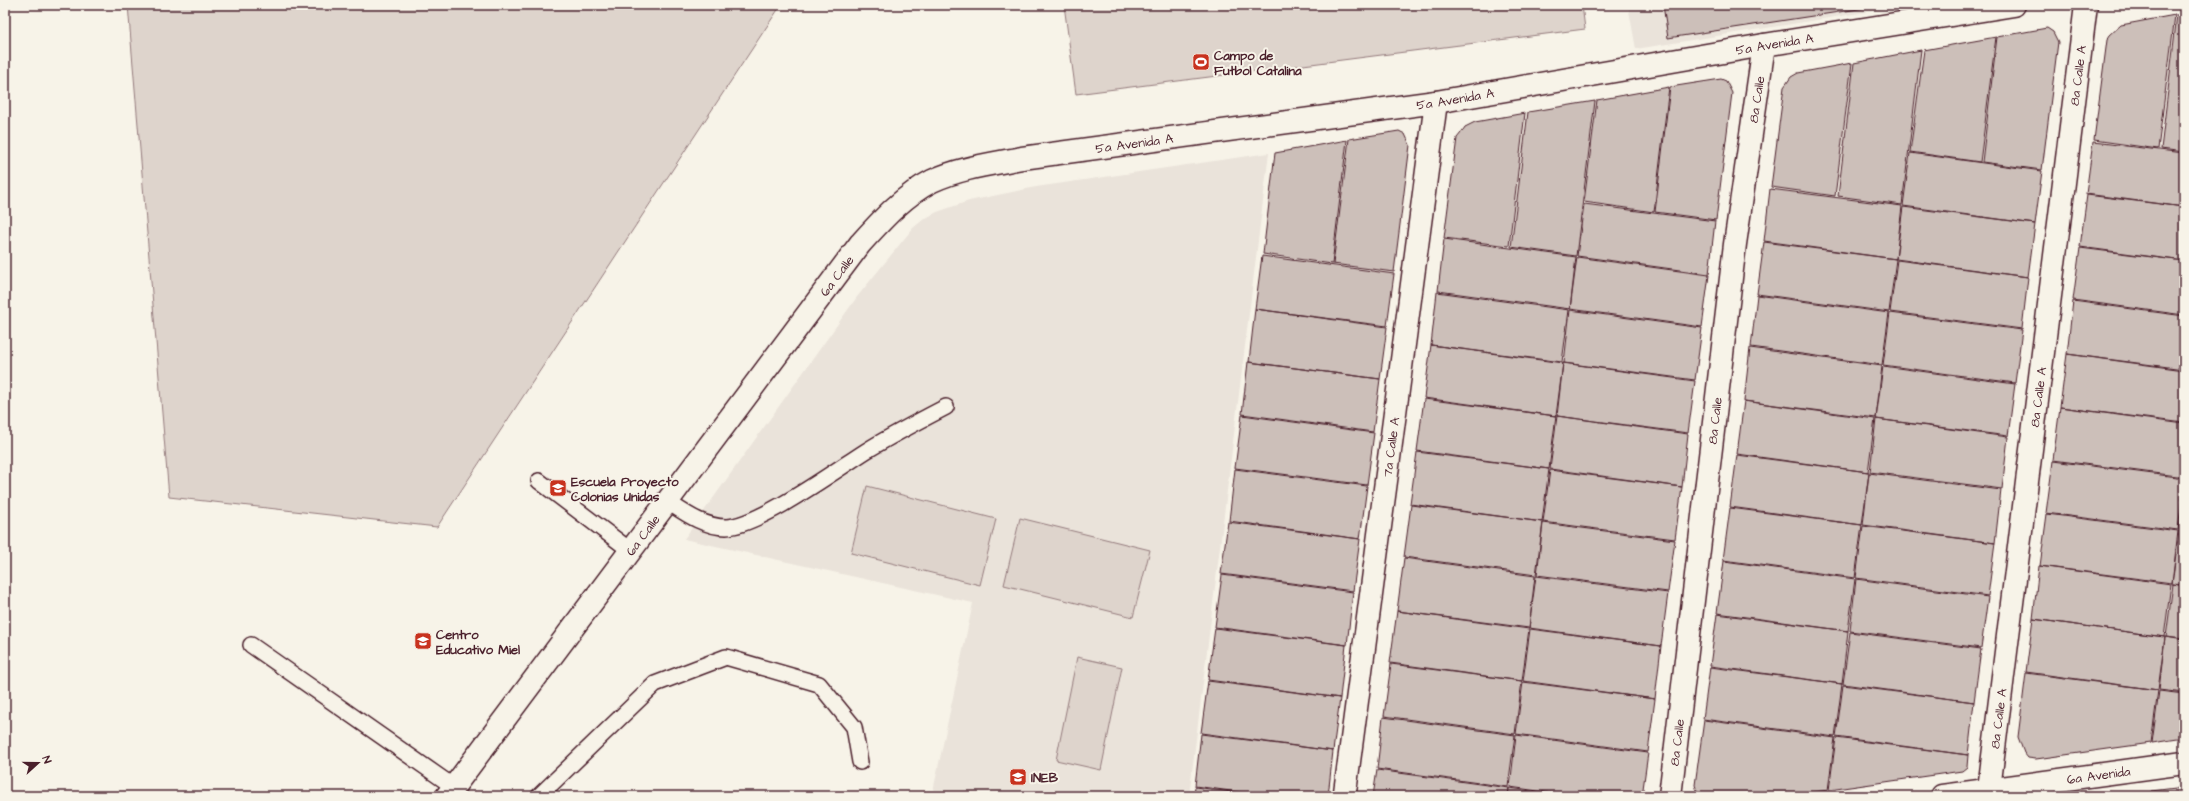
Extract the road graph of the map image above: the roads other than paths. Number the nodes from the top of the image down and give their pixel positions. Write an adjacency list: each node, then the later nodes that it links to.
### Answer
1 (2014, 5): 3 (street, 5a Avenida A)
2 (2086, 5): 13 (street, 8a Calle A)
3 (1764, 45): 4 (street, 5a Avenida A); 17 (street, 8a Calle)
4 (1436, 102): 5 (street, 5a Avenida A); 15 (street, 7a Calle A)
5 (901, 202): 8 (street, 6a Calle)
6 (946, 407): 8 (lane)
7 (538, 481): 9 (lane)
8 (668, 502): 9 (street, 6a Calle)
9 (631, 551): 14 (street, 6a Calle)
10 (251, 645): 14 (lane)
11 (860, 762): 16 (lane)
12 (2184, 763): 13 (street, 6a Avenida)
13 (1988, 790): 18 (street, 6a Avenida)
14 (450, 792)
15 (1345, 792)
16 (539, 796)
17 (1670, 796)
18 (1942, 796)

